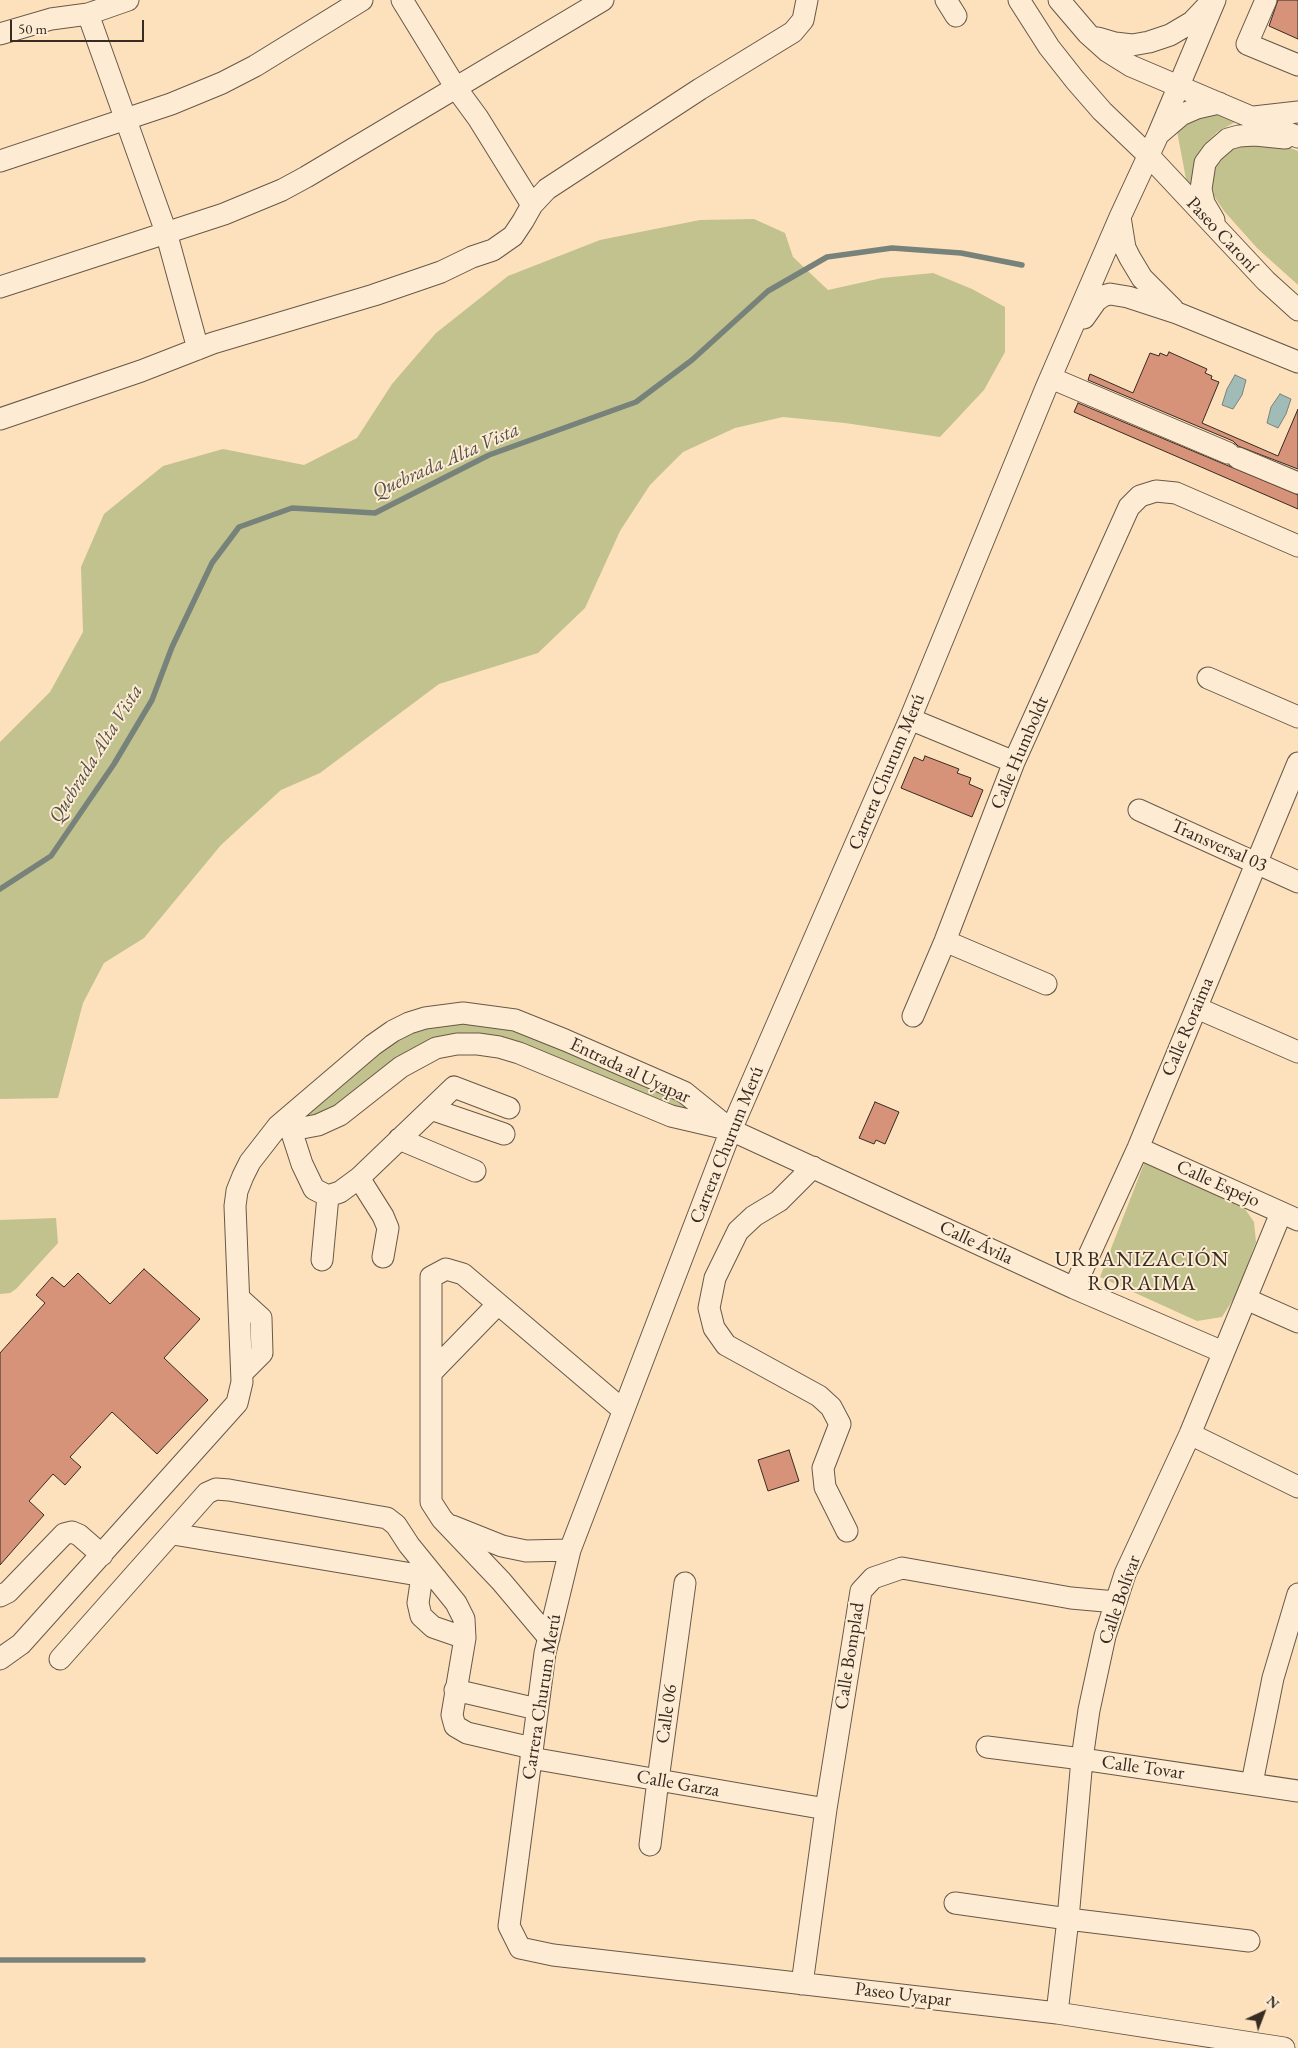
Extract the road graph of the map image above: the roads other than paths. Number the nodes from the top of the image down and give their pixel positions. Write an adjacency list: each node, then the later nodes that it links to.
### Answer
1 (128, 0): 10 (street)
2 (362, 0): 19 (street)
3 (402, 0): 15 (street)
4 (603, 0): 15 (street)
5 (806, 0): 25 (street)
6 (1019, 0): 23 (street, Paseo Caroní)
7 (1058, 0): 12 (street)
8 (1214, 0): 12 (street); 14 (street)
9 (1266, 0): 13 (street)
10 (88, 14): 11 (street); 19 (street)
11 (0, 34)
12 (1088, 34): 14 (street)
13 (1298, 65)
14 (1179, 86): 16 (street); 20 (street)
15 (456, 88): 25 (street); 27 (street)
16 (1219, 103): 18 (street); 20 (street)
17 (1298, 112): 18 (street)
18 (1254, 117): 21 (street)
19 (125, 119): 24 (street); 27 (street)
20 (1158, 134): 23 (street)
21 (1298, 136)
22 (1298, 141): 28 (street)
23 (1149, 156): 26 (street); 28 (street, Paseo Caroní)
24 (0, 161)
25 (532, 204): 32 (street)
26 (1120, 217): 31 (street); 34 (street)
27 (166, 232): 29 (street); 32 (street)
28 (1224, 238): 30 (street, Paseo Caroní)
29 (0, 287)
30 (1298, 310)
31 (1177, 313): 33 (street); 34 (street)
32 (198, 349): 35 (street)
33 (1298, 362)
34 (1053, 374): 36 (street); 40 (street, Carrera Churum Merú)
35 (0, 419)
36 (1298, 483)
37 (1298, 546): 41 (street, Calle Humboldt)
38 (1208, 678): 39 (street)
39 (1298, 717)
40 (910, 719): 41 (street); 54 (street, Carrera Churum Merú)
41 (1014, 762): 46 (street, Calle Humboldt)
42 (1298, 763): 44 (street, Calle Roraima)
43 (1139, 810): 44 (street, Transversal 03)
44 (1256, 863): 45 (street, Transversal 03); 48 (street, Calle Roraima)
45 (1298, 882)
46 (945, 941): 47 (street); 49 (street, Calle Humboldt)
47 (1046, 984)
48 (1197, 1008): 50 (street); 57 (street, Calle Roraima)
49 (913, 1016)
50 (1298, 1052)
51 (431, 1108): 52 (street); 55 (street); 56 (street)
52 (509, 1108)
53 (284, 1126): 54 (street, Entrada al Uyapar); 54 (street, Entrada al Uyapar); 61 (street); 79 (street)
54 (732, 1130): 58 (street, Calle Ávila); 71 (street, Carrera Churum Merú)
55 (504, 1134)
56 (399, 1139): 59 (street); 60 (street)
57 (1138, 1148): 62 (street, Calle Espejo); 65 (street, Calle Roraima)
58 (812, 1167): 65 (street, Calle Ávila); 75 (street)
59 (476, 1171)
60 (359, 1178): 61 (street); 63 (street)
61 (328, 1196): 64 (street)
62 (1290, 1216): 66 (street, Calle Bolívar)
63 (383, 1257)
64 (322, 1260)
65 (1074, 1288): 69 (street, Calle Ávila)
66 (1246, 1299): 68 (street); 69 (street, Calle Bolívar)
67 (498, 1304): 70 (street); 70 (street); 71 (street)
68 (1298, 1322)
69 (1224, 1352): 72 (street, Calle Bolívar)
70 (431, 1373): 74 (street)
71 (623, 1410): 78 (street, Carrera Churum Merú)
72 (1190, 1434): 73 (street); 85 (street, Calle Bolívar)
73 (1298, 1487)
74 (445, 1522): 77 (street); 81 (street)
75 (847, 1531)
76 (173, 1534): 80 (street); 80 (street); 89 (street)
77 (514, 1549): 78 (street); 81 (street)
78 (570, 1550): 87 (street, Carrera Churum Merú)
79 (102, 1555): 84 (street); 88 (street)
80 (429, 1577): 86 (street); 86 (street)
81 (501, 1582): 87 (street)
82 (685, 1583): 95 (street, Calle 06)
83 (1298, 1594): 96 (street)
84 (0, 1596)
85 (1116, 1602): 94 (street, Calle Bolívar); 98 (street, Calle Bomplad)
86 (465, 1638): 90 (street)
87 (548, 1638): 91 (street, Carrera Churum Merú)
88 (0, 1659)
89 (60, 1659)
90 (456, 1690): 91 (street); 93 (street, Calle Garza)
91 (537, 1709): 93 (street, Carrera Churum Merú)
92 (987, 1747): 94 (street, Calle Tovar)
93 (531, 1753): 95 (street, Calle Garza); 103 (street, Carrera Churum Merú)
94 (1082, 1759): 96 (street, Calle Tovar); 101 (street, Calle Bolívar)
95 (658, 1780): 98 (street, Calle Garza); 99 (street, Calle 06)
96 (1252, 1783): 97 (street, Calle Tovar)
97 (1298, 1791)
98 (826, 1809): 104 (street, Calle Bomplad)
99 (650, 1845)
100 (955, 1904): 101 (street)
101 (1068, 1920): 102 (street); 105 (street, Calle Bolívar)
102 (1249, 1941)
103 (520, 1948): 104 (street, Paseo Uyapar)
104 (802, 1984): 105 (street, Paseo Uyapar)
105 (1057, 2013): 106 (street, Paseo Uyapar)
106 (1284, 2048)

